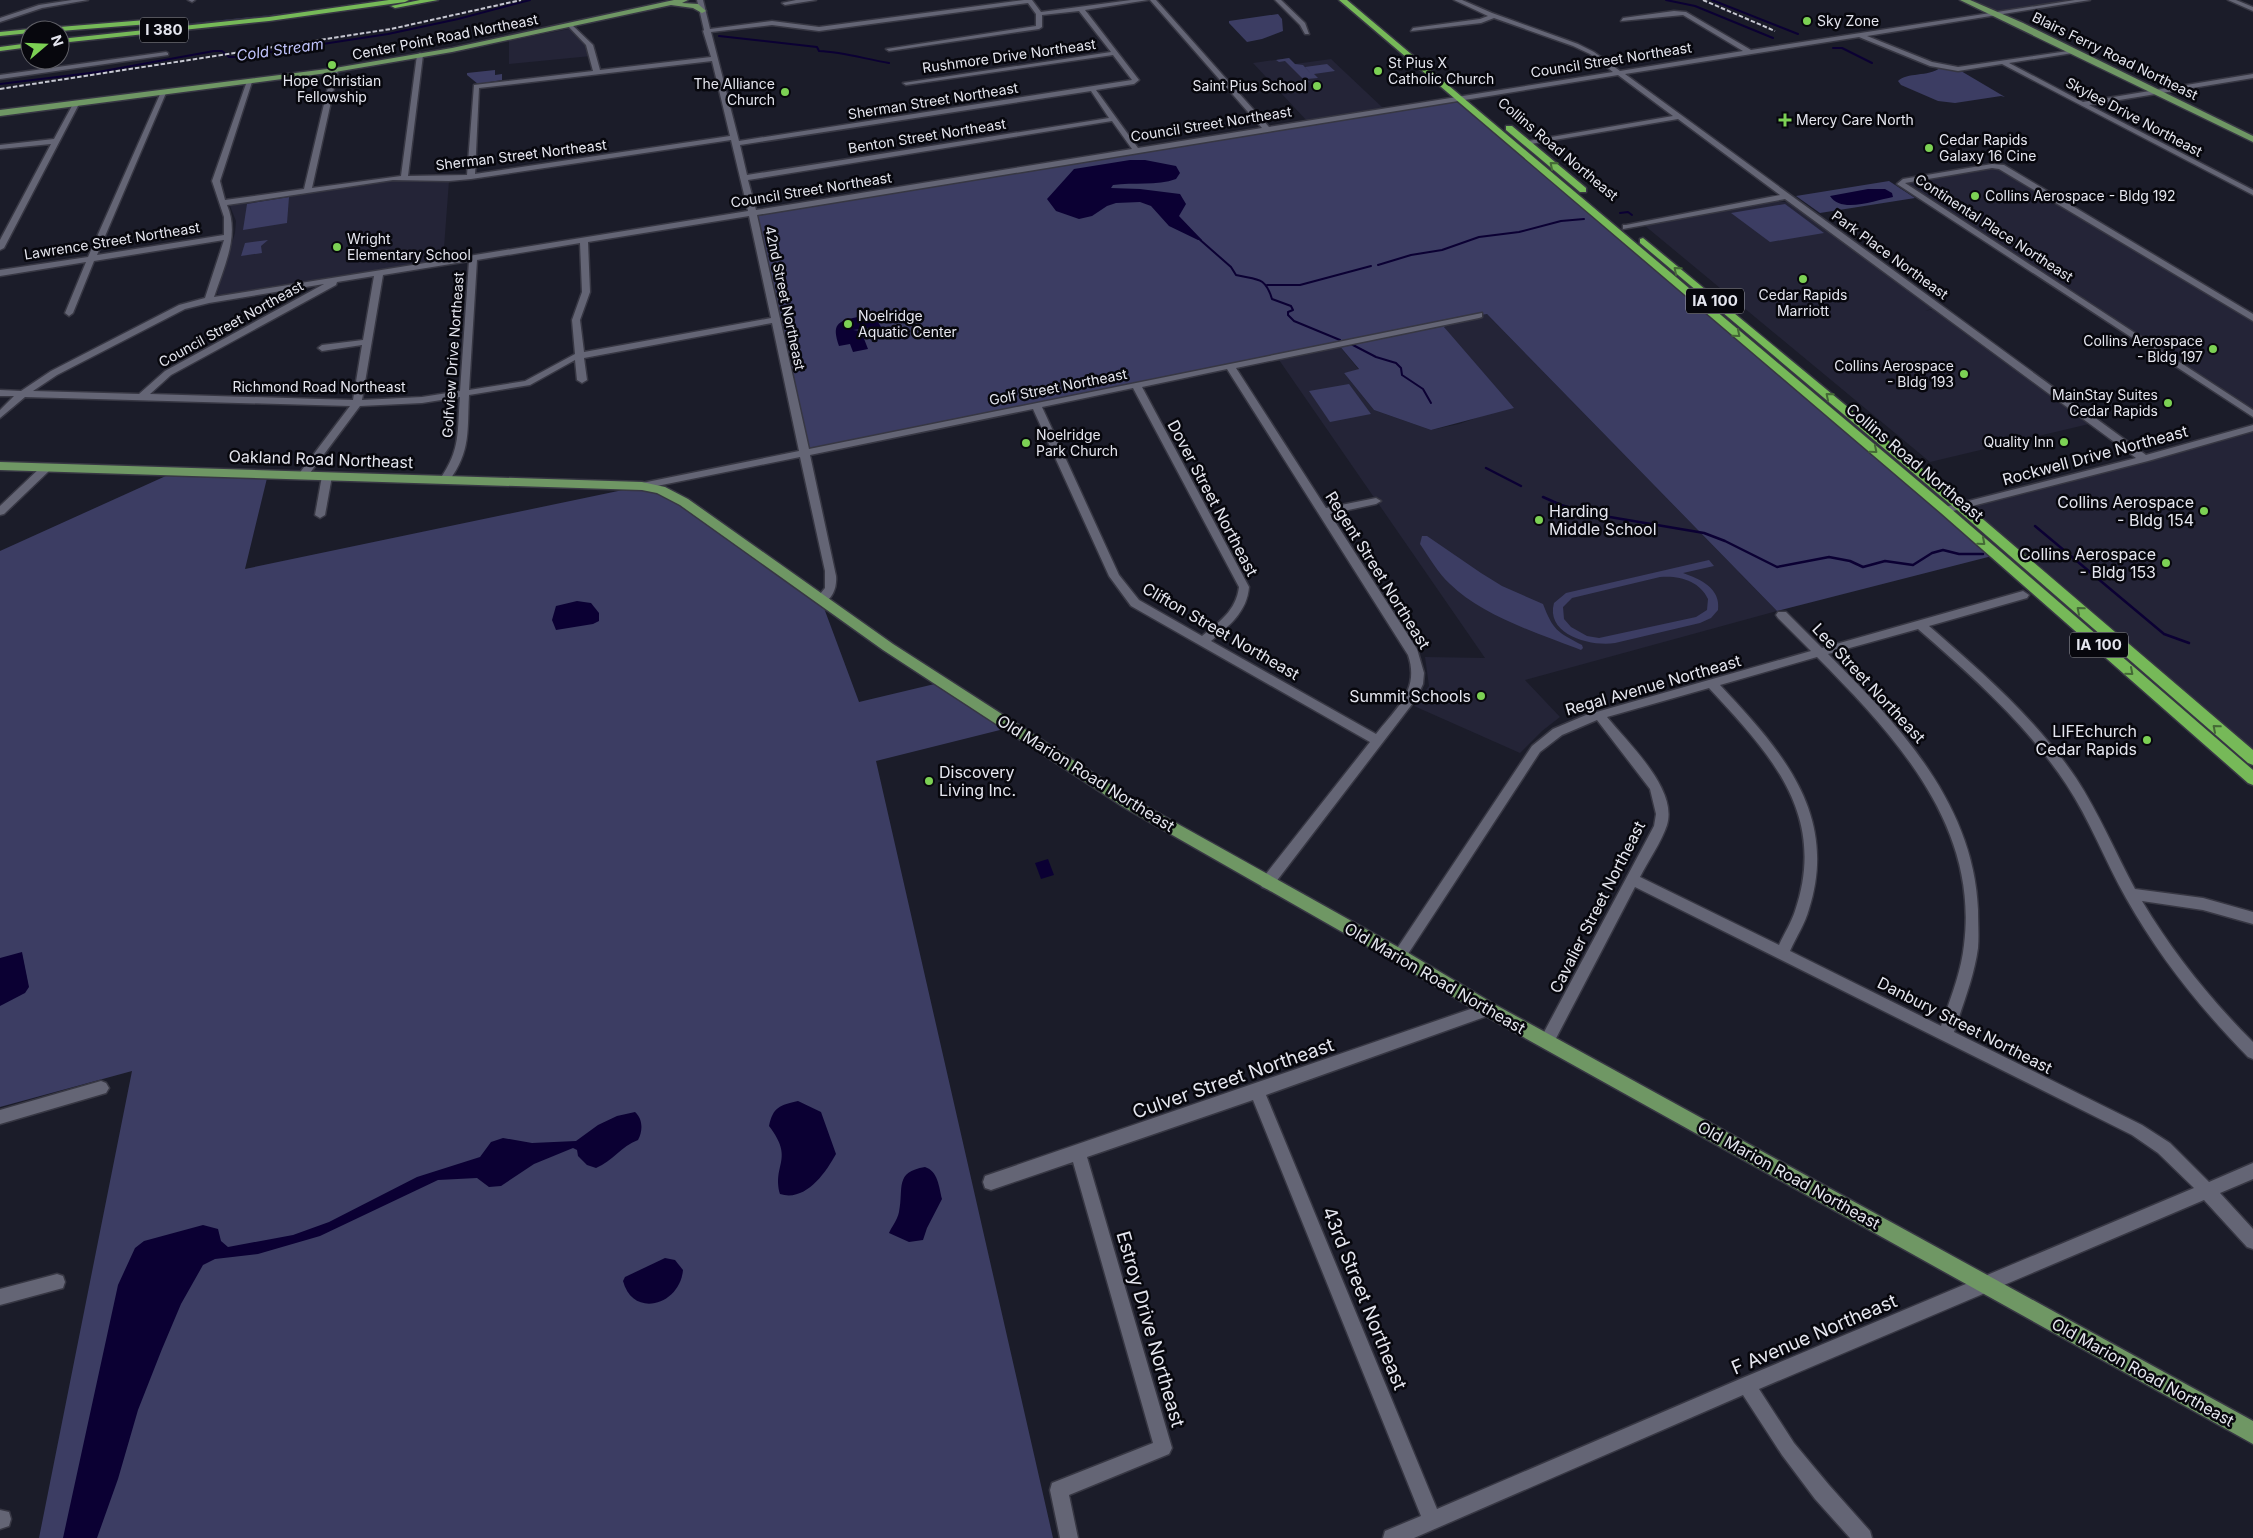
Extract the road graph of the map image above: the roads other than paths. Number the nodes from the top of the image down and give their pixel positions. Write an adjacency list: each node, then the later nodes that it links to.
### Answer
1 (85, 0): 30 (street)
2 (355, 0): 20 (highway)
3 (365, 0): 20 (highway, I 380)
4 (404, 0): 29 (highway, I 380)
5 (434, 0): 29 (highway)
6 (684, 0): 21 (main road, Center Point Road Northeast)
7 (700, 0): 24 (street, 42nd Street Northeast)
8 (813, 0): 19 (street)
9 (1030, 0): 25 (street); 34 (street)
10 (1145, 0): 22 (street)
11 (1153, 0): 73 (street)
12 (1278, 0): 41 (street)
13 (1343, 0): 67 (highway, Collins Road Northeast / IA 100)
14 (1354, 0): 67 (highway, Collins Road Northeast / IA 100)
15 (1457, 0): 27 (street, Park Place Northeast)
16 (1964, 0): 26 (main road, Blairs Ferry Road Northeast)
17 (2087, 0): 26 (street, Council Street Northeast)
18 (2231, 0): 23 (street)
19 (784, 2): 34 (street)
20 (330, 5): 28 (highway, I 380)
21 (660, 5): 24 (main road); 35 (main road, Center Point Road Northeast)
22 (1081, 8): 25 (street); 52 (street)
23 (2253, 9)
24 (702, 11): 38 (street, 42nd Street Northeast)
25 (1039, 14): 49 (street)
26 (1996, 14): 43 (street, Council Street Northeast); 50 (main road, Blairs Ferry Road Northeast)
27 (1494, 16): 37 (street); 59 (street, Park Place Northeast)
28 (205, 19): 31 (highway); 39 (highway, I 380)
29 (269, 19): 46 (highway, I 380)
30 (0, 20)
31 (176, 20)
32 (1622, 20): 51 (street)
33 (151, 21): 36 (highway)
34 (781, 24): 38 (street)
35 (570, 25): 54 (main road, Center Point Road Northeast); 58 (street)
36 (70, 28)
37 (1412, 30)
38 (706, 31): 55 (street, 42nd Street Northeast)
39 (70, 32)
40 (20, 33): 42 (highway)
41 (1307, 33)
42 (0, 34)
43 (1860, 35): 51 (street, Council Street Northeast); 56 (street)
44 (20, 38): 45 (highway)
45 (0, 40)
46 (70, 40)
47 (20, 45): 48 (highway)
48 (0, 48)
49 (889, 49)
50 (2073, 51): 56 (street); 65 (main road, Blairs Ferry Road Northeast)
51 (1749, 52): 59 (street, Council Street Northeast)
52 (1115, 53): 63 (street, Rushmore Drive Northeast); 64 (street, Sherman Street Northeast)
53 (166, 54): 61 (street)
54 (420, 56): 57 (main road, Center Point Road Northeast); 82 (street)
55 (714, 59): 58 (street); 76 (street, 42nd Street Northeast)
56 (2004, 63): 69 (street, Skylee Drive Northeast)
57 (335, 70): 62 (main road, Center Point Road Northeast); 84 (street)
58 (597, 72): 80 (street)
59 (1621, 72): 67 (street, Council Street Northeast); 71 (street, Park Place Northeast)
60 (2253, 76): 65 (street)
61 (0, 77)
62 (249, 82): 66 (main road, Center Point Road Northeast); 87 (street)
63 (906, 83)
64 (1093, 90): 72 (street); 76 (street, Sherman Street Northeast)
65 (2156, 92): 69 (street); 74 (main road, Blairs Ferry Road Northeast)
66 (162, 93): 68 (main road, Center Point Road Northeast); 94 (street)
67 (1464, 97): 73 (street, Council Street Northeast); 77 (highway, Collins Road Northeast / IA 100); 81 (highway, Collins Road Northeast / IA 100)
68 (76, 104): 70 (main road, Center Point Road Northeast); 75 (street)
69 (2082, 104): 85 (street, Skylee Drive Northeast)
70 (0, 113)
71 (1680, 117): 77 (street); 86 (street, Park Place Northeast)
72 (1114, 119): 79 (street); 83 (street, Benton Street Northeast)
73 (1267, 129): 79 (street, Council Street Northeast)
74 (2253, 139)
75 (58, 140): 78 (street); 92 (street)
76 (734, 141): 80 (street, Sherman Street Northeast); 83 (street, 42nd Street Northeast)
77 (1528, 143): 89 (highway, Collins Road Northeast / IA 100, one-way to 77)
78 (0, 147)
79 (1136, 150): 88 (street, Council Street Northeast)
80 (471, 176): 82 (street, Sherman Street Northeast)
81 (1550, 176): 89 (highway, Collins Road Northeast); 128 (highway, Collins Road Northeast / IA 100, one-way to 128)
82 (404, 178): 84 (street, Sherman Street Northeast)
83 (744, 178): 88 (street, 42nd Street Northeast)
84 (308, 190): 87 (street, Sherman Street Northeast)
85 (2253, 194)
86 (1787, 196): 89 (street); 119 (street, Park Place Northeast)
87 (223, 203): 90 (street)
88 (753, 214): 91 (street, Council Street Northeast); 102 (street, 42nd Street Northeast)
89 (1626, 226): 127 (highway, Collins Road Northeast / IA 100, one-way to 89)
90 (228, 237): 94 (street, Lawrence Street Northeast); 98 (street)
91 (584, 241): 93 (street, Council Street Northeast); 105 (street)
92 (0, 248)
93 (473, 258): 96 (street, Council Street Northeast); 110 (street, Golfview Drive Northeast)
94 (91, 259): 95 (street, Lawrence Street Northeast); 99 (street)
95 (0, 273)
96 (379, 273): 97 (street, Council Street Northeast); 103 (street)
97 (340, 279): 98 (street, Council Street Northeast); 112 (street, Council Street Northeast)
98 (209, 300): 111 (street, Council Street Northeast)
99 (69, 313)
100 (1479, 315): 106 (street, Golf Street Northeast)
101 (2253, 318): 115 (street, Continental Place Northeast)
102 (776, 320): 105 (street, Richmond Road Northeast); 118 (street, 42nd Street Northeast)
103 (367, 342): 104 (street); 113 (street)
104 (322, 348)
105 (579, 356): 107 (street); 110 (street, Richmond Road Northeast)
106 (1230, 366): 108 (street, Golf Street Northeast); 130 (street, Regent Street Northeast)
107 (582, 380)
108 (1136, 385): 114 (street, Golf Street Northeast); 136 (street, Dover Street Northeast)
109 (0, 393): 111 (street, Richmond Road Northeast)
110 (464, 393): 113 (street, Richmond Road Northeast); 124 (street, Golfview Drive Northeast)
111 (21, 395): 112 (street, Richmond Road Northeast); 116 (street, Council Street Northeast)
112 (140, 398): 113 (street, Richmond Road Northeast)
113 (357, 404): 122 (street)
114 (1036, 405): 118 (street, Golf Street Northeast); 136 (street, Clifton Street Northeast)
115 (2253, 414)
116 (0, 415)
117 (2253, 428): 119 (street, Rockwell Drive Northeast)
118 (804, 453): 125 (street, Golf Street Northeast); 133 (street, 42nd Street Northeast)
119 (2144, 459): 127 (street, Rockwell Drive Northeast)
120 (0, 466): 121 (main road, Oakland Road Northeast)
121 (46, 468): 122 (main road, Oakland Road Northeast); 129 (street)
122 (303, 475): 123 (main road, Oakland Road Northeast)
123 (327, 476): 124 (main road, Oakland Road Northeast); 131 (street)
124 (445, 479): 125 (main road, Oakland Road Northeast)
125 (642, 486): 133 (main road, Old Marion Road Northeast)
126 (1376, 501): 130 (street)
127 (1960, 506): 128 (street, Rockwell Drive Northeast); 141 (highway, Collins Road Northeast / IA 100, one-way to 127)
128 (1945, 510): 142 (highway, Collins Road Northeast / IA 100, one-way to 142)
129 (0, 512)
130 (1324, 512): 140 (street, Regent Street Northeast)
131 (320, 515)
132 (2023, 595): 135 (street, Regal Avenue Northeast)
133 (821, 600): 144 (main road, Old Marion Road Northeast)
134 (1782, 614): 137 (street, Lee Street Northeast)
135 (1920, 624): 137 (street, Regal Avenue Northeast); 145 (street)
136 (1202, 642): 140 (street, Clifton Street Northeast)
137 (1819, 653): 138 (street, Regal Avenue Northeast); 150 (street, Lee Street Northeast)
138 (1712, 684): 139 (street, Regal Avenue Northeast); 147 (street)
139 (1599, 715): 143 (street, Cavalier Street Northeast); 148 (street, Regal Avenue Northeast)
140 (1377, 740): 144 (street, Regent Street Northeast)
141 (2253, 759)
142 (2253, 779)
143 (1633, 880): 147 (street, Danbury Street Northeast); 151 (street, Cavalier Street Northeast)
144 (1267, 883): 148 (main road, Old Marion Road Northeast)
145 (2131, 894): 146 (street); 152 (street)
146 (2253, 918)
147 (1782, 953): 150 (street, Danbury Street Northeast)
148 (1399, 956): 149 (main road, Old Marion Road Northeast)
149 (1488, 1009): 151 (main road, Old Marion Road Northeast); 154 (street, Culver Street Northeast)
150 (1946, 1034): 159 (street, Danbury Street Northeast)
151 (1547, 1040): 162 (main road, Old Marion Road Northeast)
152 (2253, 1052)
153 (101, 1088): 155 (street)
154 (1257, 1091): 156 (street, Culver Street Northeast); 166 (street, 43rd Street Northeast)
155 (0, 1117)
156 (1078, 1152): 158 (street, Culver Street Northeast); 167 (street, Estroy Drive Northeast)
157 (2253, 1172): 159 (street, F Avenue Northeast)
158 (991, 1182)
159 (2208, 1191): 160 (street, Danbury Street Northeast); 162 (street, F Avenue Northeast)
160 (2253, 1241)
161 (57, 1282): 163 (street)
162 (1986, 1284): 164 (street, F Avenue Northeast); 165 (main road, Old Marion Road Northeast)
163 (0, 1297)
164 (1746, 1385): 166 (street, F Avenue Northeast); 169 (street)
165 (2253, 1433)
166 (1433, 1521): 168 (street, F Avenue Northeast)
167 (1069, 1538)
168 (1392, 1538)
169 (1863, 1538)

